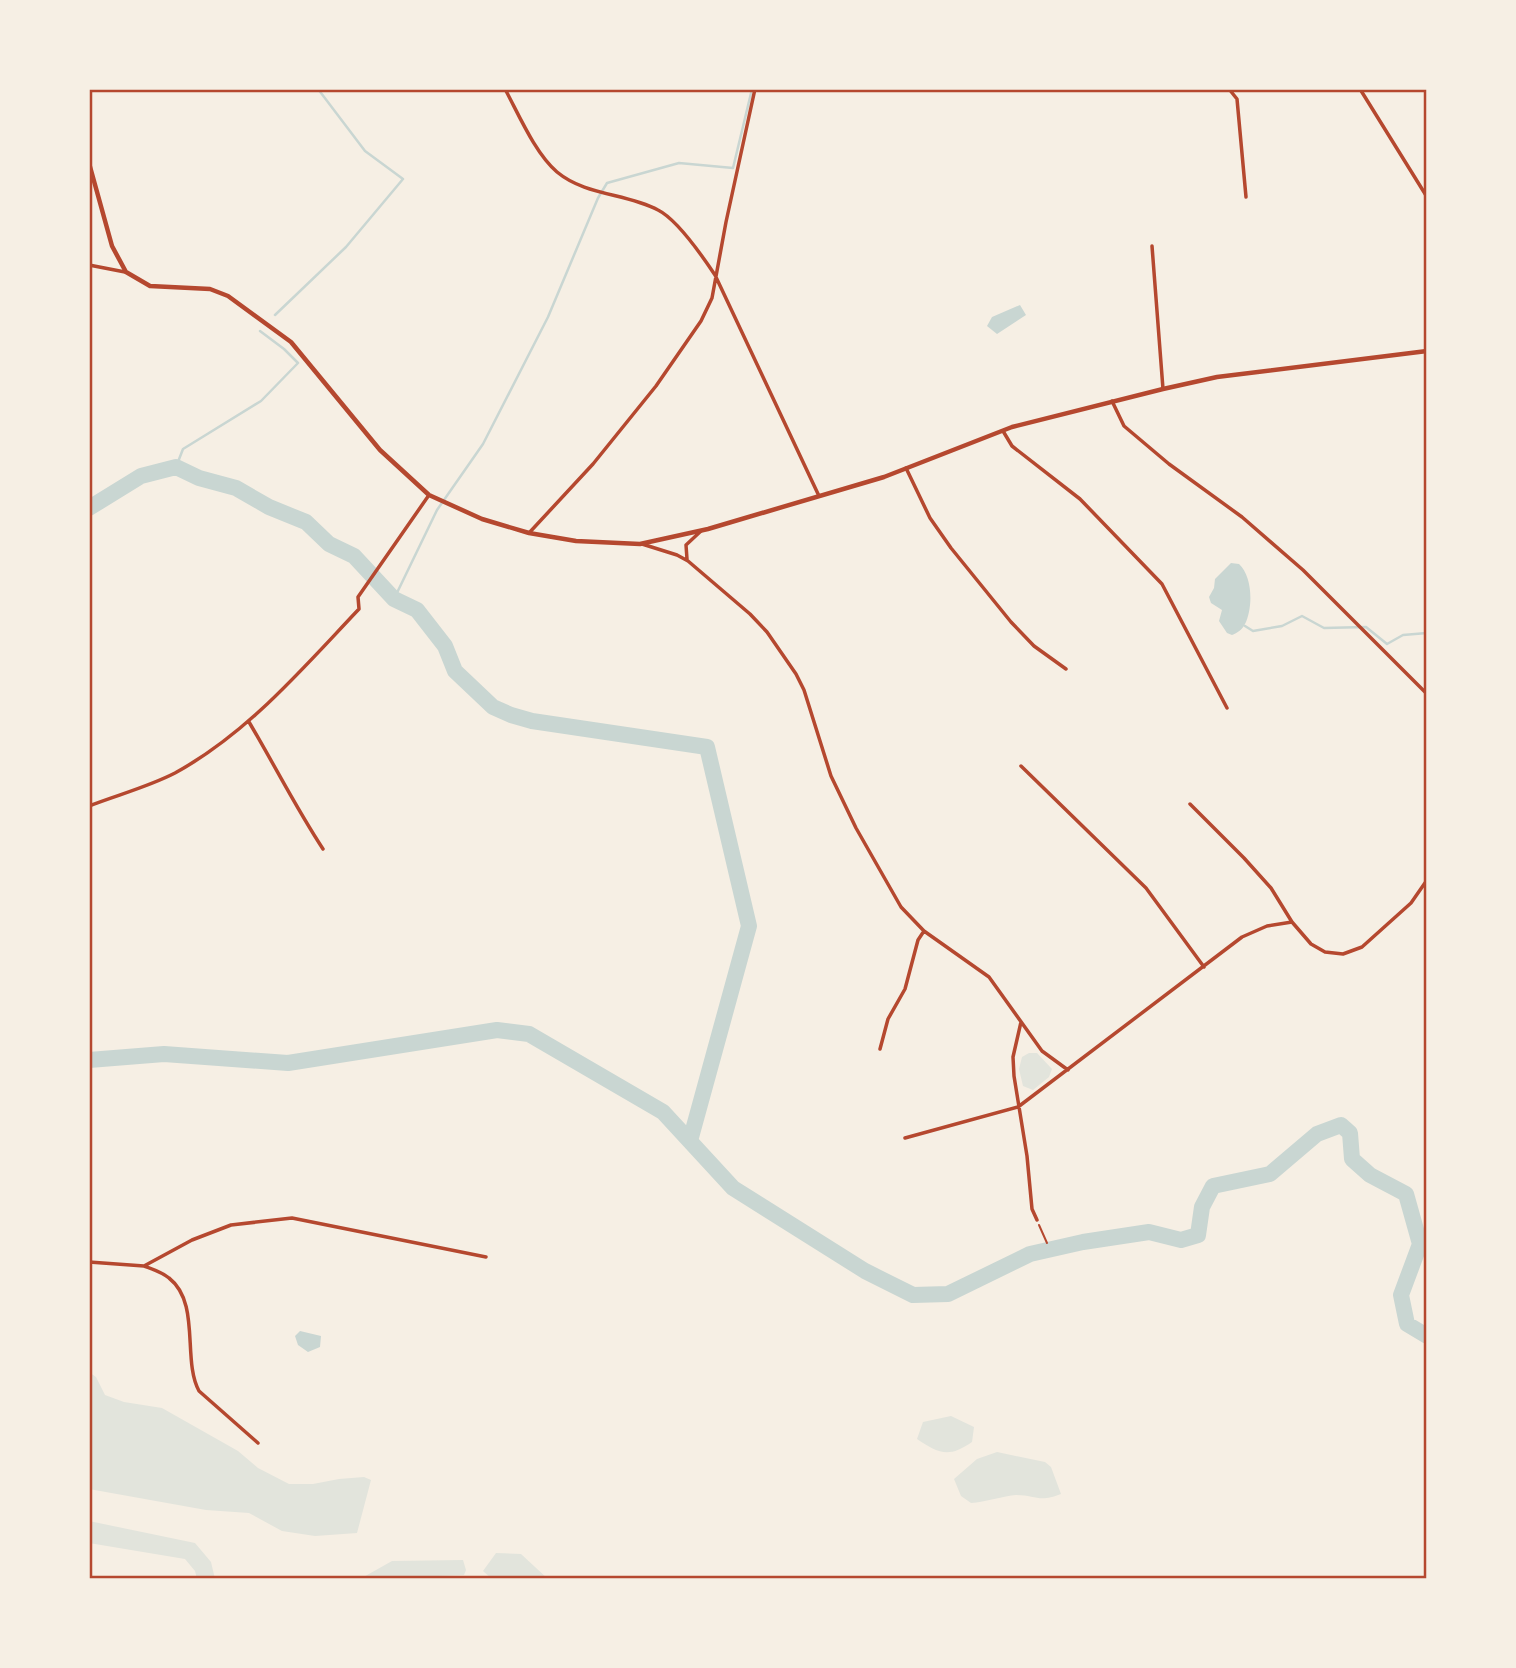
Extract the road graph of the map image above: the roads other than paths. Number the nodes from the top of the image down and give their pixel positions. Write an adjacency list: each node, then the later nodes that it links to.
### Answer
1 (505, 89): 13 (street)
2 (755, 89): 13 (street)
3 (1230, 89): 8 (street)
4 (1360, 89): 6 (street)
5 (1368, 89): 6 (street)
6 (1364, 95): 9 (street)
7 (89, 163): 12 (street)
8 (1246, 197)
9 (1427, 197)
10 (1152, 246): 15 (street)
11 (89, 265): 12 (street)
12 (126, 272): 19 (street)
13 (715, 275): 20 (street); 22 (street)
14 (1427, 351): 15 (street)
15 (1163, 389): 16 (street)
16 (1112, 401): 17 (street); 26 (street)
17 (1003, 431): 18 (street); 27 (street)
18 (906, 468): 20 (street); 25 (street)
19 (429, 495): 22 (street); 28 (street)
20 (819, 496): 21 (street)
21 (701, 531): 23 (street); 24 (street)
22 (529, 533): 23 (street)
23 (640, 544): 24 (street)
24 (688, 561): 35 (street)
25 (1066, 669)
26 (1427, 694)
27 (1227, 708)
28 (249, 722): 31 (street); 32 (street)
29 (1021, 766): 36 (street)
30 (1190, 804): 34 (street)
31 (89, 806)
32 (323, 849)
33 (1427, 880): 34 (street)
34 (1292, 922): 36 (street)
35 (924, 931): 37 (street); 38 (street)
36 (1204, 967): 39 (street)
37 (1021, 1021): 39 (street); 40 (street)
38 (880, 1049)
39 (1068, 1070): 40 (street)
40 (1018, 1107): 41 (street); 42 (street)
41 (905, 1138)
42 (1037, 1220)
43 (486, 1257): 45 (street)
44 (89, 1262): 45 (street)
45 (144, 1266): 46 (street)
46 (258, 1443)

